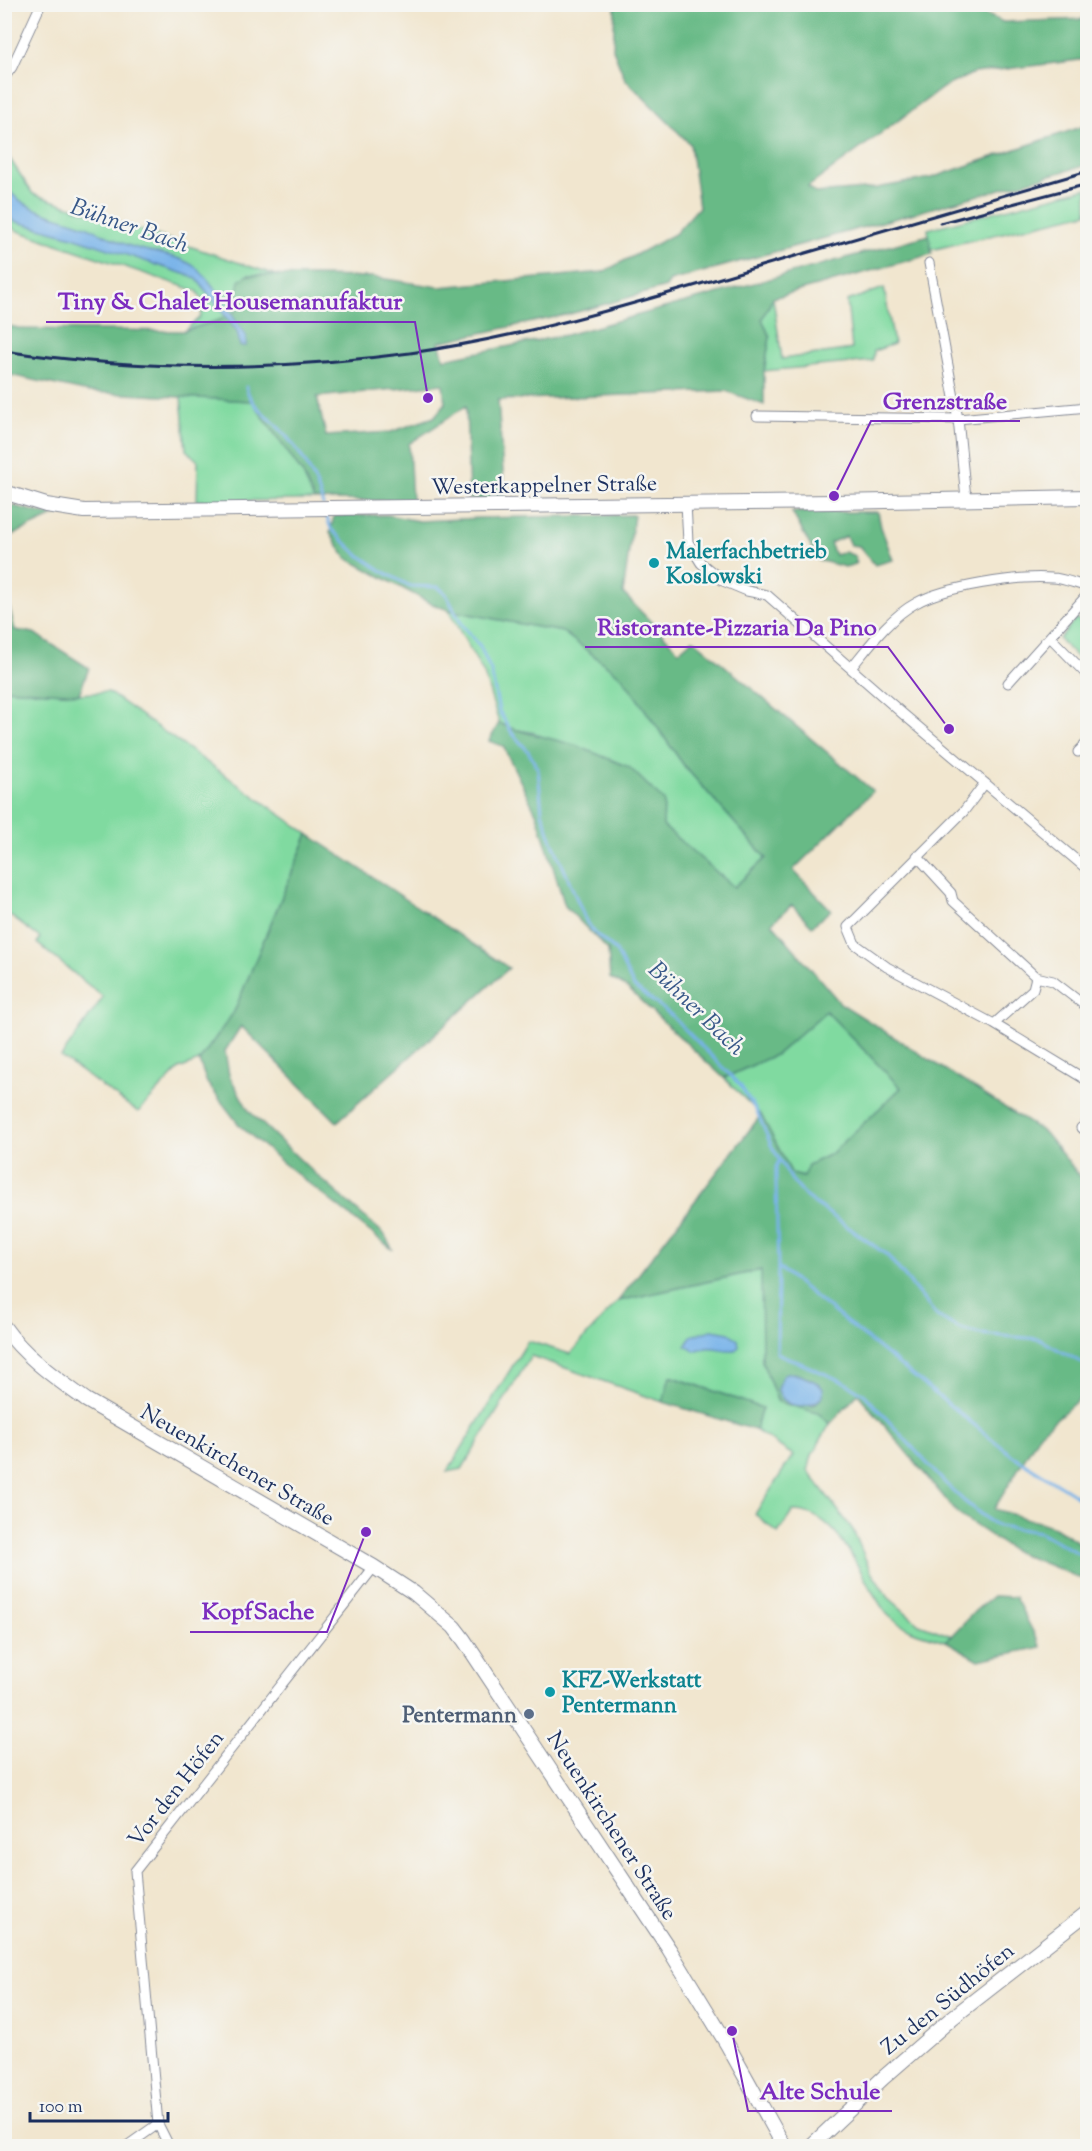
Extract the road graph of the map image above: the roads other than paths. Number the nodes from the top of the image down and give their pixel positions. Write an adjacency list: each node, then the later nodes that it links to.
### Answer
1 (41, 4): 2 (street)
2 (4, 78)
3 (929, 263): 6 (street)
4 (1088, 407): 6 (street)
5 (757, 416): 6 (street)
6 (958, 418): 9 (street)
7 (4, 492): 10 (street, Westerkappelner Straße)
8 (1088, 497): 9 (street, Westerkappelner Straße)
9 (966, 498): 10 (street, Westerkappelner Straße)
10 (686, 503): 14 (street)
11 (1088, 587): 14 (street)
12 (1088, 594): 13 (street)
13 (1051, 638): 15 (street); 16 (street)
14 (851, 668): 19 (street)
15 (1088, 676)
16 (1008, 683)
17 (1088, 742): 18 (street)
18 (1078, 752)
19 (985, 783): 20 (street); 21 (street)
20 (917, 856): 22 (street); 24 (street)
21 (1088, 870)
22 (1036, 977): 23 (street); 24 (street)
23 (1088, 1008)
24 (994, 1024): 25 (street)
25 (1088, 1082)
26 (4, 1327): 27 (street, Neuenkirchener Straße)
27 (374, 1568): 29 (street, Vor den Höfen); 32 (street, Neuenkirchener Straße)
28 (1088, 1912): 33 (street, Zu den Südhöfen)
29 (158, 2124): 30 (street); 31 (street, Vor den Höfen)
30 (127, 2146)
31 (169, 2146)
32 (784, 2146)
33 (811, 2146)

